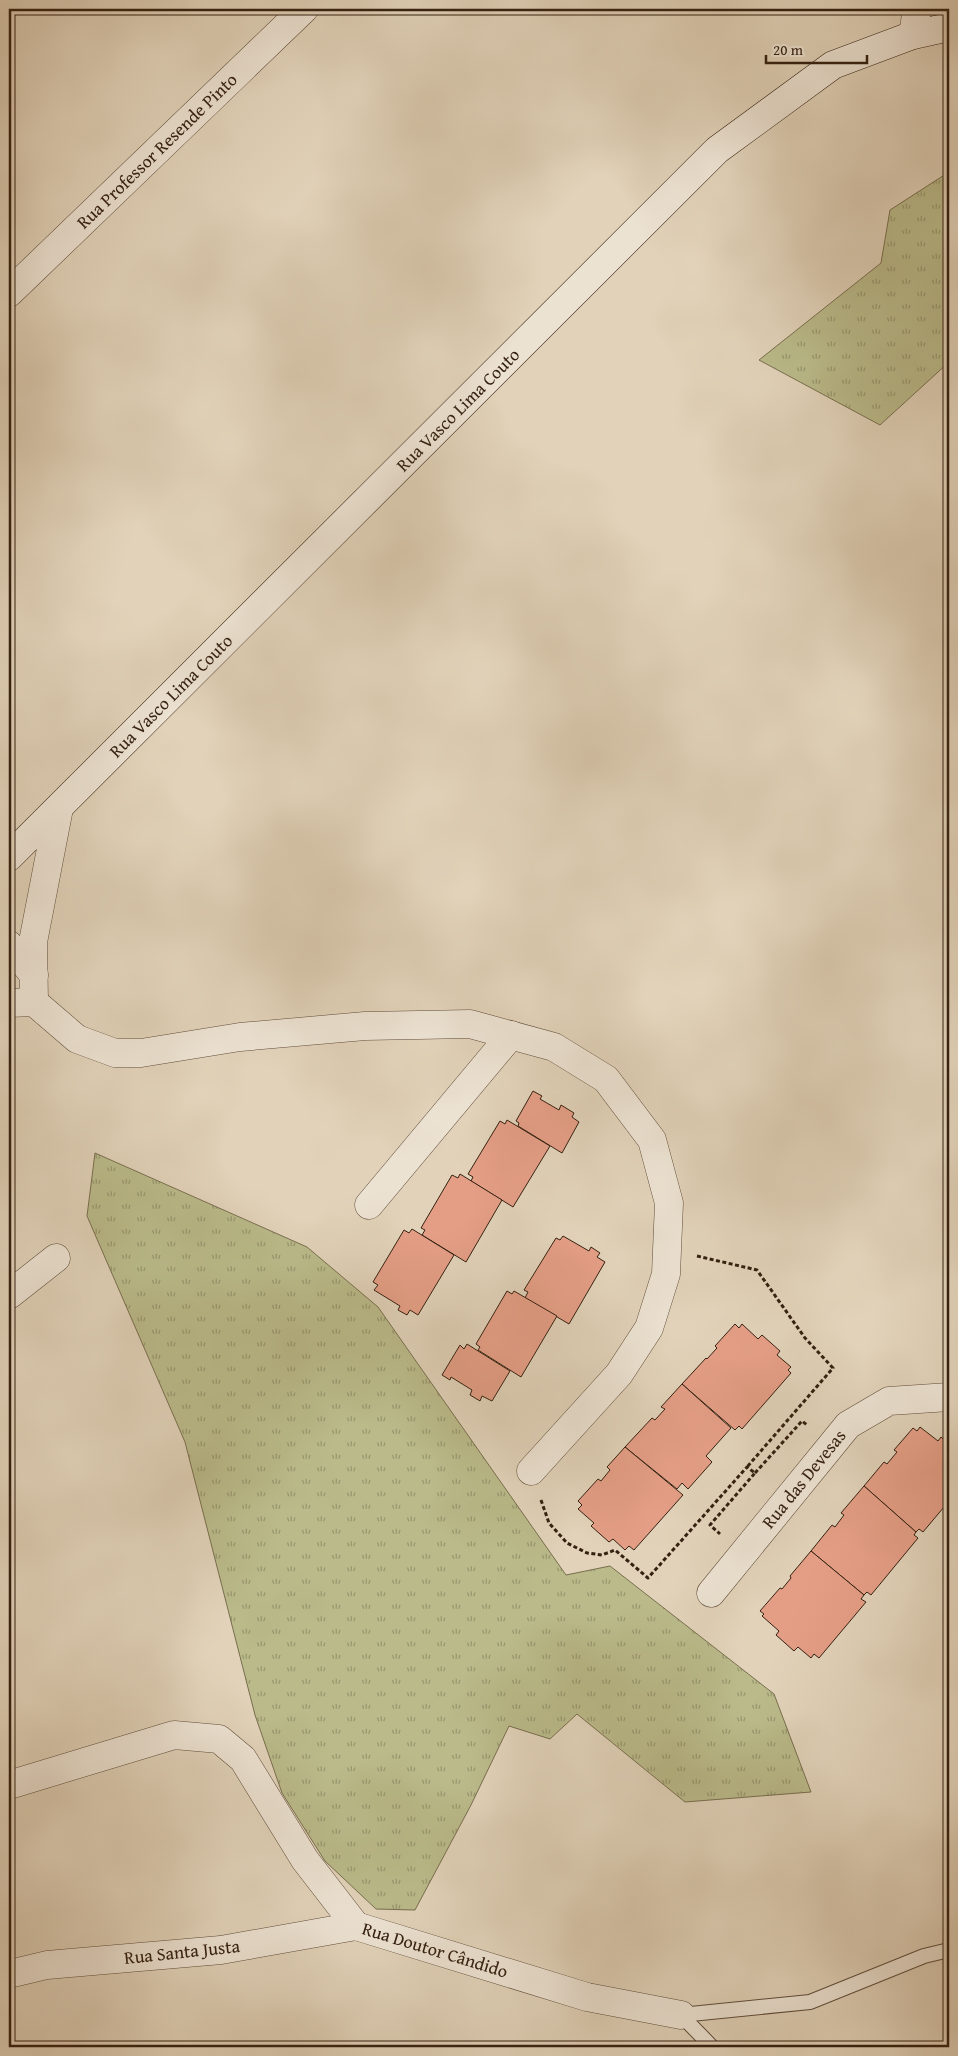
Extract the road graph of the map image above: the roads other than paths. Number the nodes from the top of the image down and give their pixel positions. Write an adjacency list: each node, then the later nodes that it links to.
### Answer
1 (304, 9): 4 (street, Rua Professor Resende Pinto)
2 (915, 22): 3 (street, Rua Vasco Lima Couto); 5 (street, Rua Vasco Lima Couto)
3 (949, 27)
4 (9, 293)
5 (59, 808): 6 (street, Rua Vasco Lima Couto); 8 (street)
6 (9, 857)
7 (9, 945): 8 (street)
8 (26, 993): 9 (street)
9 (511, 1035): 10 (street); 14 (street)
10 (369, 1206)
11 (56, 1258): 12 (street)
12 (9, 1295)
13 (949, 1397): 15 (street, Rua das Devesas)
14 (531, 1472)
15 (711, 1593)
16 (9, 1785): 17 (street, Rua Doutor Cândido)
17 (356, 1926): 19 (street, Rua Santa Justa); 20 (street, Rua Doutor Cândido)
18 (949, 1950): 20 (lane, Rua Doutor Cândido)
19 (9, 1974)
20 (681, 2015): 21 (lane)
21 (712, 2047)

